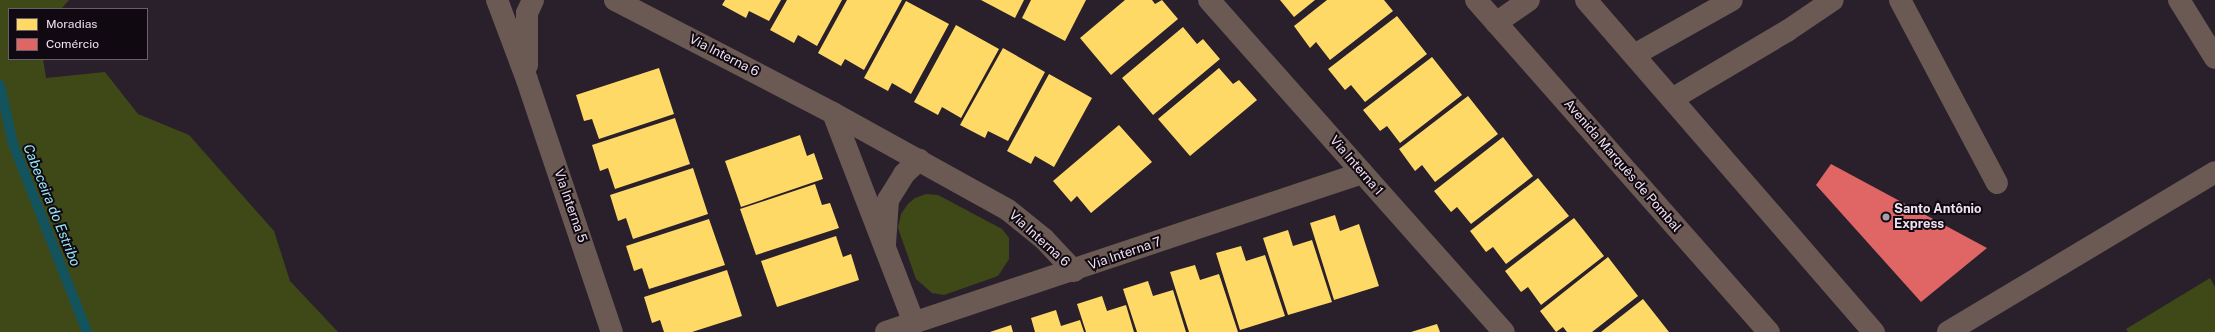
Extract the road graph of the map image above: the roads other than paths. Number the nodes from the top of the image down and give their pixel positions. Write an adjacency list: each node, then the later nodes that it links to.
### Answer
1 (496, 0): 15 (street, Via Interna 5)
2 (533, 0): 15 (street, Via Interna 5)
3 (615, 0): 17 (street, Via Interna 6)
4 (1209, 0): 20 (street, Via Interna 1)
5 (1476, 0): 12 (main road, Avenida Marquês de Pombal)
6 (1529, 0): 12 (main road)
7 (1586, 0): 13 (main road)
8 (1732, 0): 13 (street)
9 (1833, 0): 16 (street)
10 (1900, 0): 21 (street)
11 (2179, 0): 14 (street)
12 (1496, 23): 28 (main road, Avenida Marquês de Pombal)
13 (1634, 55): 16 (main road)
14 (2215, 58)
15 (528, 80): 25 (street, Via Interna 5)
16 (1672, 99): 29 (main road)
17 (833, 113): 18 (street, Via Interna 6); 22 (street)
18 (919, 160): 22 (street); 23 (street, Via Interna 6)
19 (2215, 172): 30 (street)
20 (1362, 173): 23 (street, Via Interna 7); 27 (street, Via Interna 1)
21 (1997, 183)
22 (885, 251): 24 (street)
23 (1074, 271): 24 (street, Via Interna 7)
24 (914, 323): 26 (street, Via Interna 7)
25 (612, 332)
26 (886, 332)
27 (1504, 332)
28 (1769, 332)
29 (1874, 332)
30 (1948, 332)

